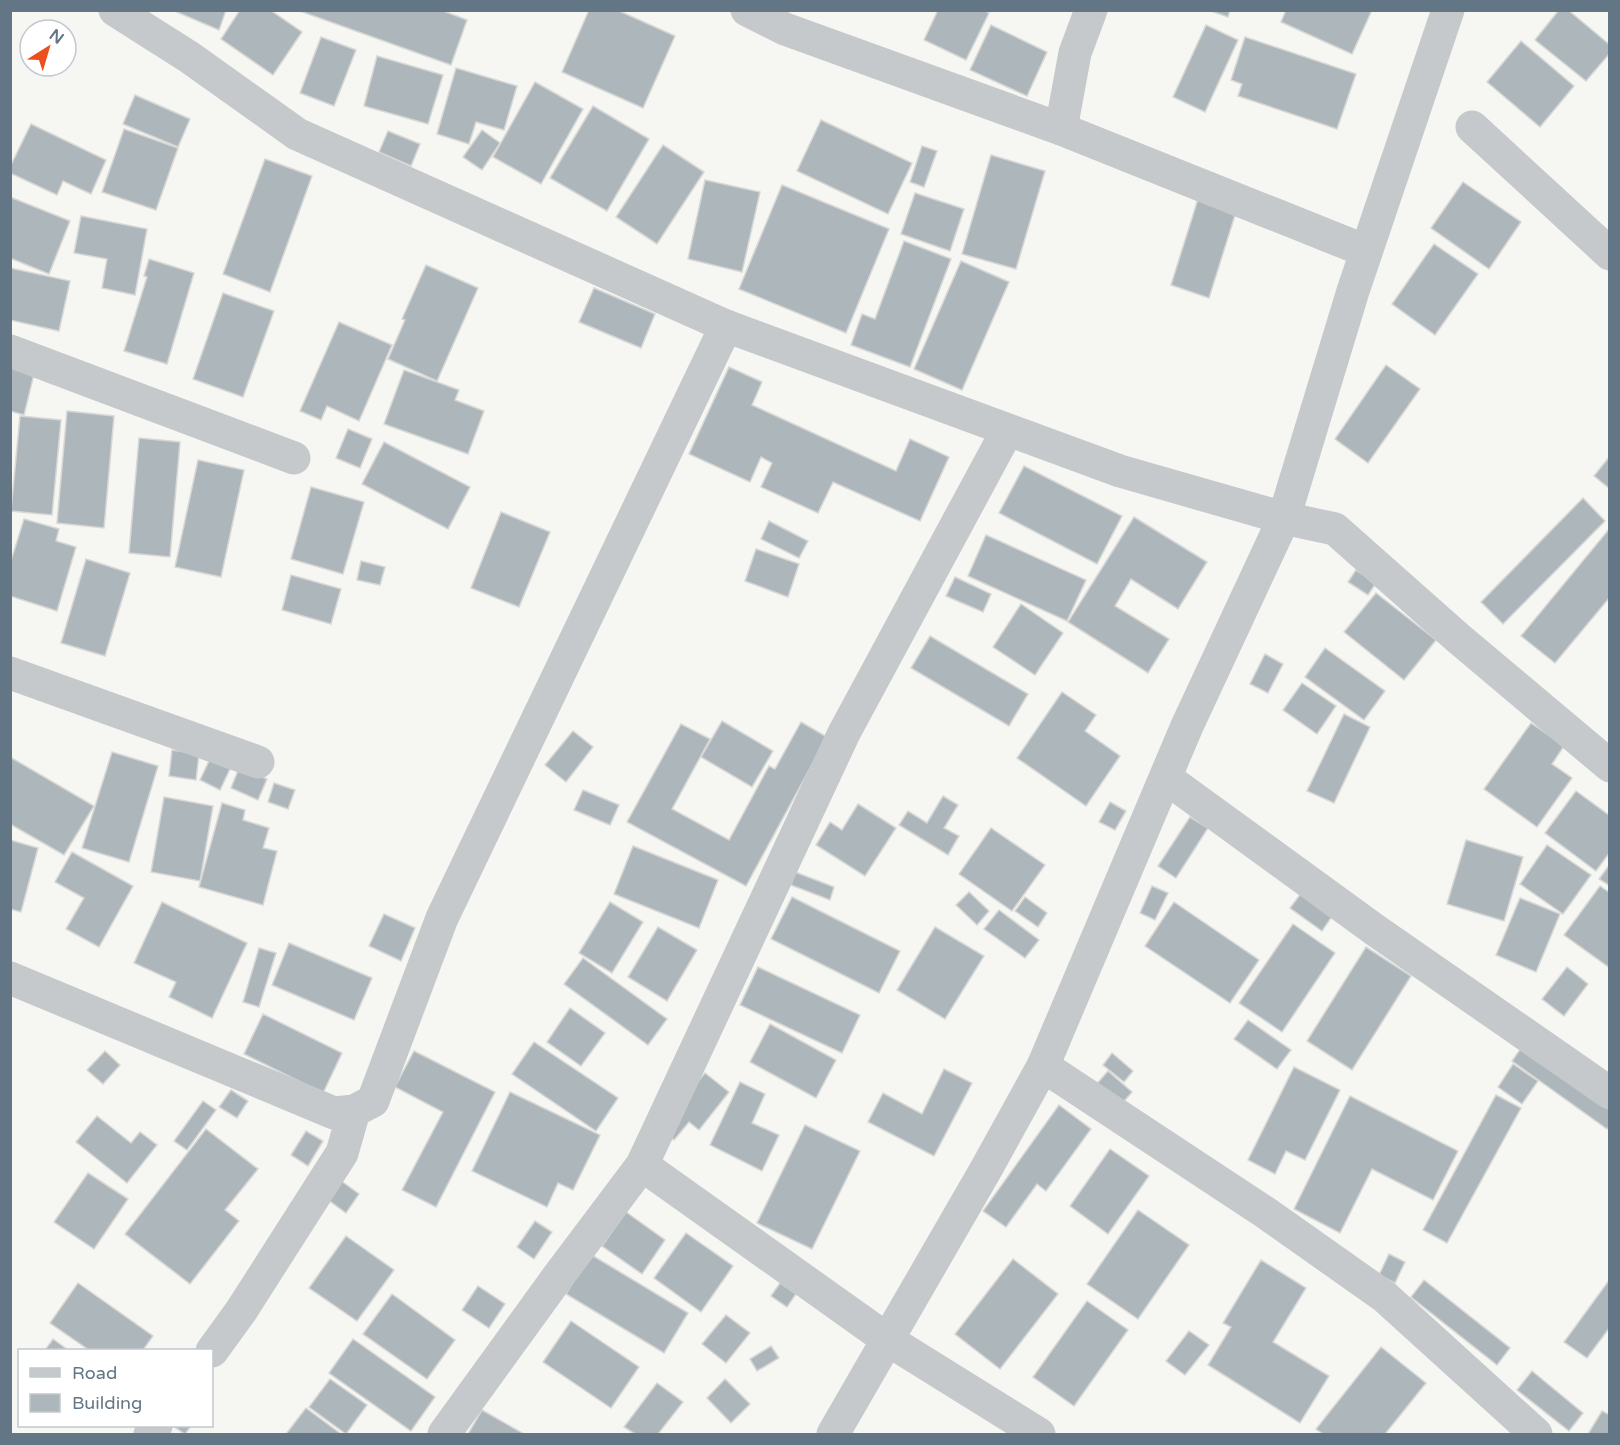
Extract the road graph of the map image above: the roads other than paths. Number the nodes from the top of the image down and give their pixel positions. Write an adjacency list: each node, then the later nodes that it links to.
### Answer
1 (115, 10): 9 (street)
2 (1091, 10): 6 (street)
3 (1448, 10): 7 (street)
4 (758, 13): 6 (street)
5 (1472, 127): 8 (street)
6 (1061, 129): 7 (street)
7 (1366, 251): 13 (street)
8 (1610, 254)
9 (726, 326): 11 (street); 21 (street)
10 (10, 351): 12 (street)
11 (1007, 431): 13 (street); 22 (street)
12 (294, 458)
13 (1284, 518): 16 (street); 17 (street)
14 (10, 673): 15 (street)
15 (258, 762)
16 (1610, 766)
17 (1166, 778): 19 (street); 20 (street)
18 (10, 978): 21 (street)
19 (1043, 1066): 23 (street); 28 (street)
20 (1610, 1094)
21 (354, 1111): 24 (street)
22 (642, 1165): 23 (street); 25 (street)
23 (888, 1340): 26 (street); 27 (street)
24 (213, 1350)
25 (444, 1434)
26 (833, 1434)
27 (1039, 1434)
28 (1536, 1434)

